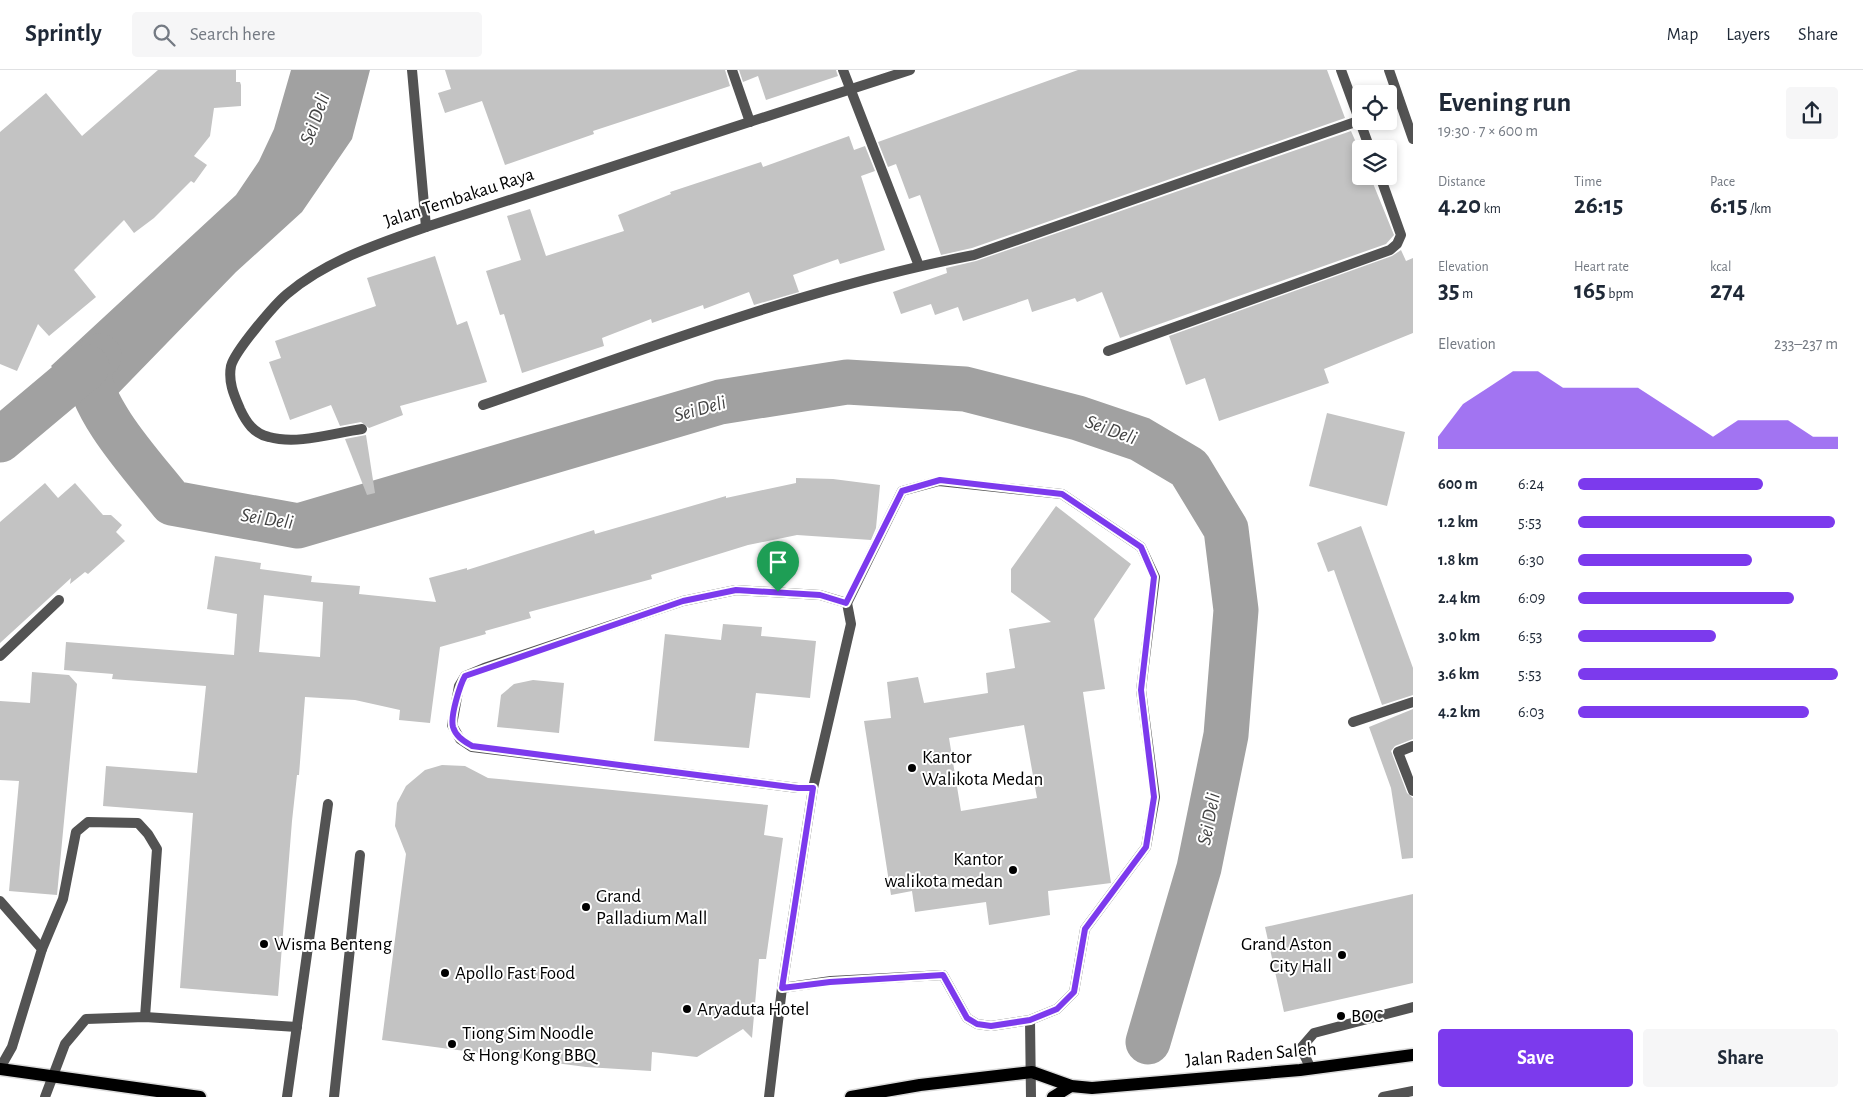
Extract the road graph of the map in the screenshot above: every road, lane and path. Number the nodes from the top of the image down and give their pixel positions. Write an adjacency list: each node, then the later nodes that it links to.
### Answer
1 (412, 70): 13 (street)
2 (732, 70): 9 (street)
3 (843, 70): 7 (street)
4 (910, 70): 7 (street, Jalan Tembakau Raya)
5 (1341, 70): 8 (street)
6 (1389, 70): 11 (street)
7 (849, 90): 9 (street, Jalan Tembakau Raya); 14 (street)
8 (1352, 99)
9 (750, 122): 13 (street, Jalan Tembakau Raya)
10 (1352, 123): 14 (street)
11 (1413, 139)
12 (1383, 185): 15 (street)
13 (426, 227): 17 (street, Jalan Tembakau Raya)
14 (918, 266): 16 (street)
15 (1108, 351)
16 (483, 405)
17 (362, 429)
18 (59, 600): 20 (street)
19 (846, 603): 24 (street); 24 (street); 33 (street)
20 (0, 656)
21 (1413, 702): 22 (street)
22 (1353, 722)
23 (1413, 746): 25 (street)
24 (813, 788): 30 (street)
25 (1413, 791)
26 (328, 804): 34 (street)
27 (360, 855): 45 (street)
28 (0, 901): 29 (street)
29 (42, 949): 32 (street); 36 (street)
30 (782, 988): 33 (street); 46 (street)
31 (1413, 1007): 37 (street)
32 (145, 1018): 34 (street); 39 (street)
33 (1030, 1020): 38 (street)
34 (297, 1027): 44 (street)
35 (1413, 1055): 37 (main road, Jalan Raden Saleh)
36 (0, 1068): 39 (main road)
37 (1305, 1069): 40 (main road, Jalan Raden Saleh)
38 (1032, 1072): 40 (main road, Jalan Raden Saleh); 47 (main road); 48 (street)
39 (52, 1077): 42 (street); 43 (main road)
40 (1071, 1086): 49 (main road)
41 (1413, 1091): 50 (street)
42 (45, 1097)
43 (200, 1097)
44 (287, 1097)
45 (334, 1097)
46 (769, 1097)
47 (851, 1097)
48 (1031, 1097)
49 (1053, 1097)
50 (1383, 1097)

